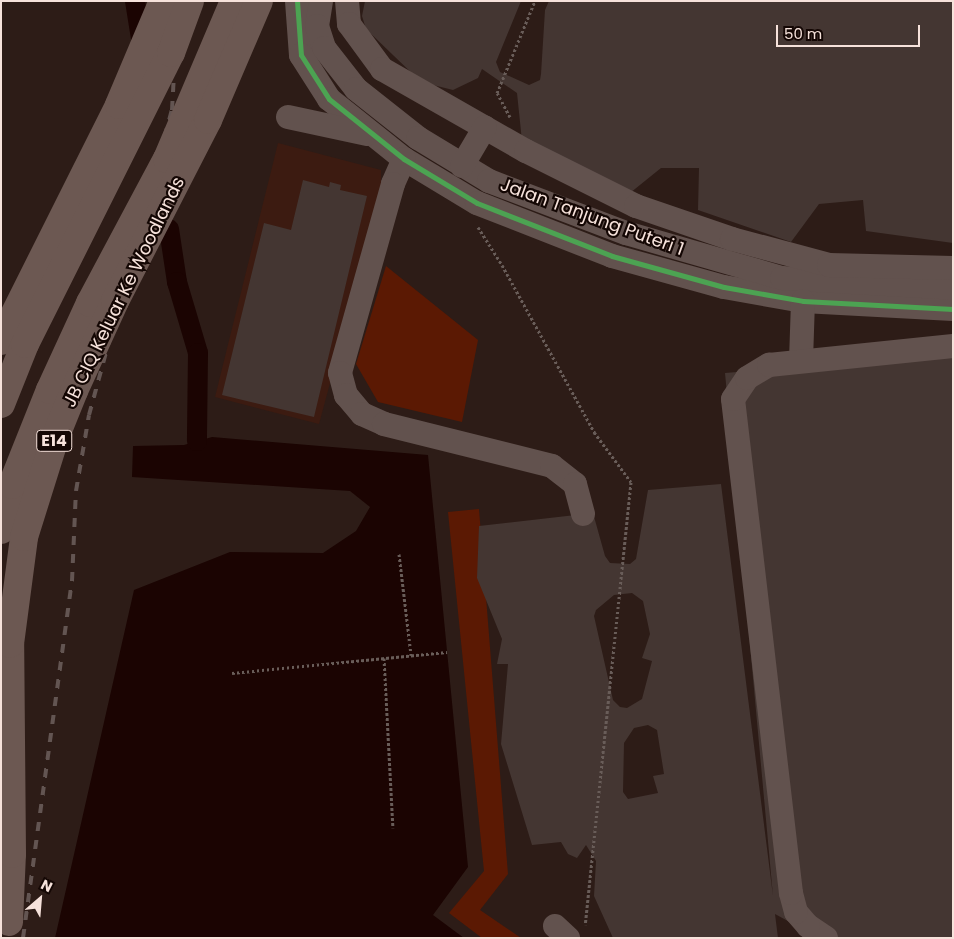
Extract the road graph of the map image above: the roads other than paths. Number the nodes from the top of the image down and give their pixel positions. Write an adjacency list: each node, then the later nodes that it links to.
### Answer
1 (164, 1): 21 (highway)
2 (190, 1): 24 (highway, bridge)
3 (234, 1): 26 (highway, E14, bridge)
4 (259, 1): 27 (highway, JB CIQ Keluar Ke Woodlands / E14, bridge)
5 (297, 1): 10 (street, Jalan Tanjung Puteri 1)
6 (321, 1): 12 (street, Jalan Tanjung Puteri 1)
7 (347, 1): 9 (street)
8 (288, 118): 10 (street)
9 (485, 127): 12 (street); 15 (street)
10 (372, 135): 11 (street, Jalan Tanjung Puteri 1)
11 (404, 159): 14 (street, Jalan Tanjung Puteri 1); 25 (street)
12 (462, 166): 13 (street, Jalan Tanjung Puteri 1)
13 (551, 206): 14 (street); 16 (street, Jalan Tanjung Puteri 1)
14 (544, 230): 19 (street, Jalan Tanjung Puteri 1)
15 (735, 231): 16 (street); 17 (street)
16 (726, 264): 18 (street, Jalan Tanjung Puteri 1)
17 (953, 268)
18 (953, 288)
19 (803, 301): 20 (street, Jalan Tanjung Puteri 1); 23 (street)
20 (953, 310)
21 (1, 341)
22 (953, 346): 23 (street)
23 (801, 361): 28 (street)
24 (1, 404)
25 (583, 514)
26 (1, 530)
27 (7, 930)
28 (826, 938)

